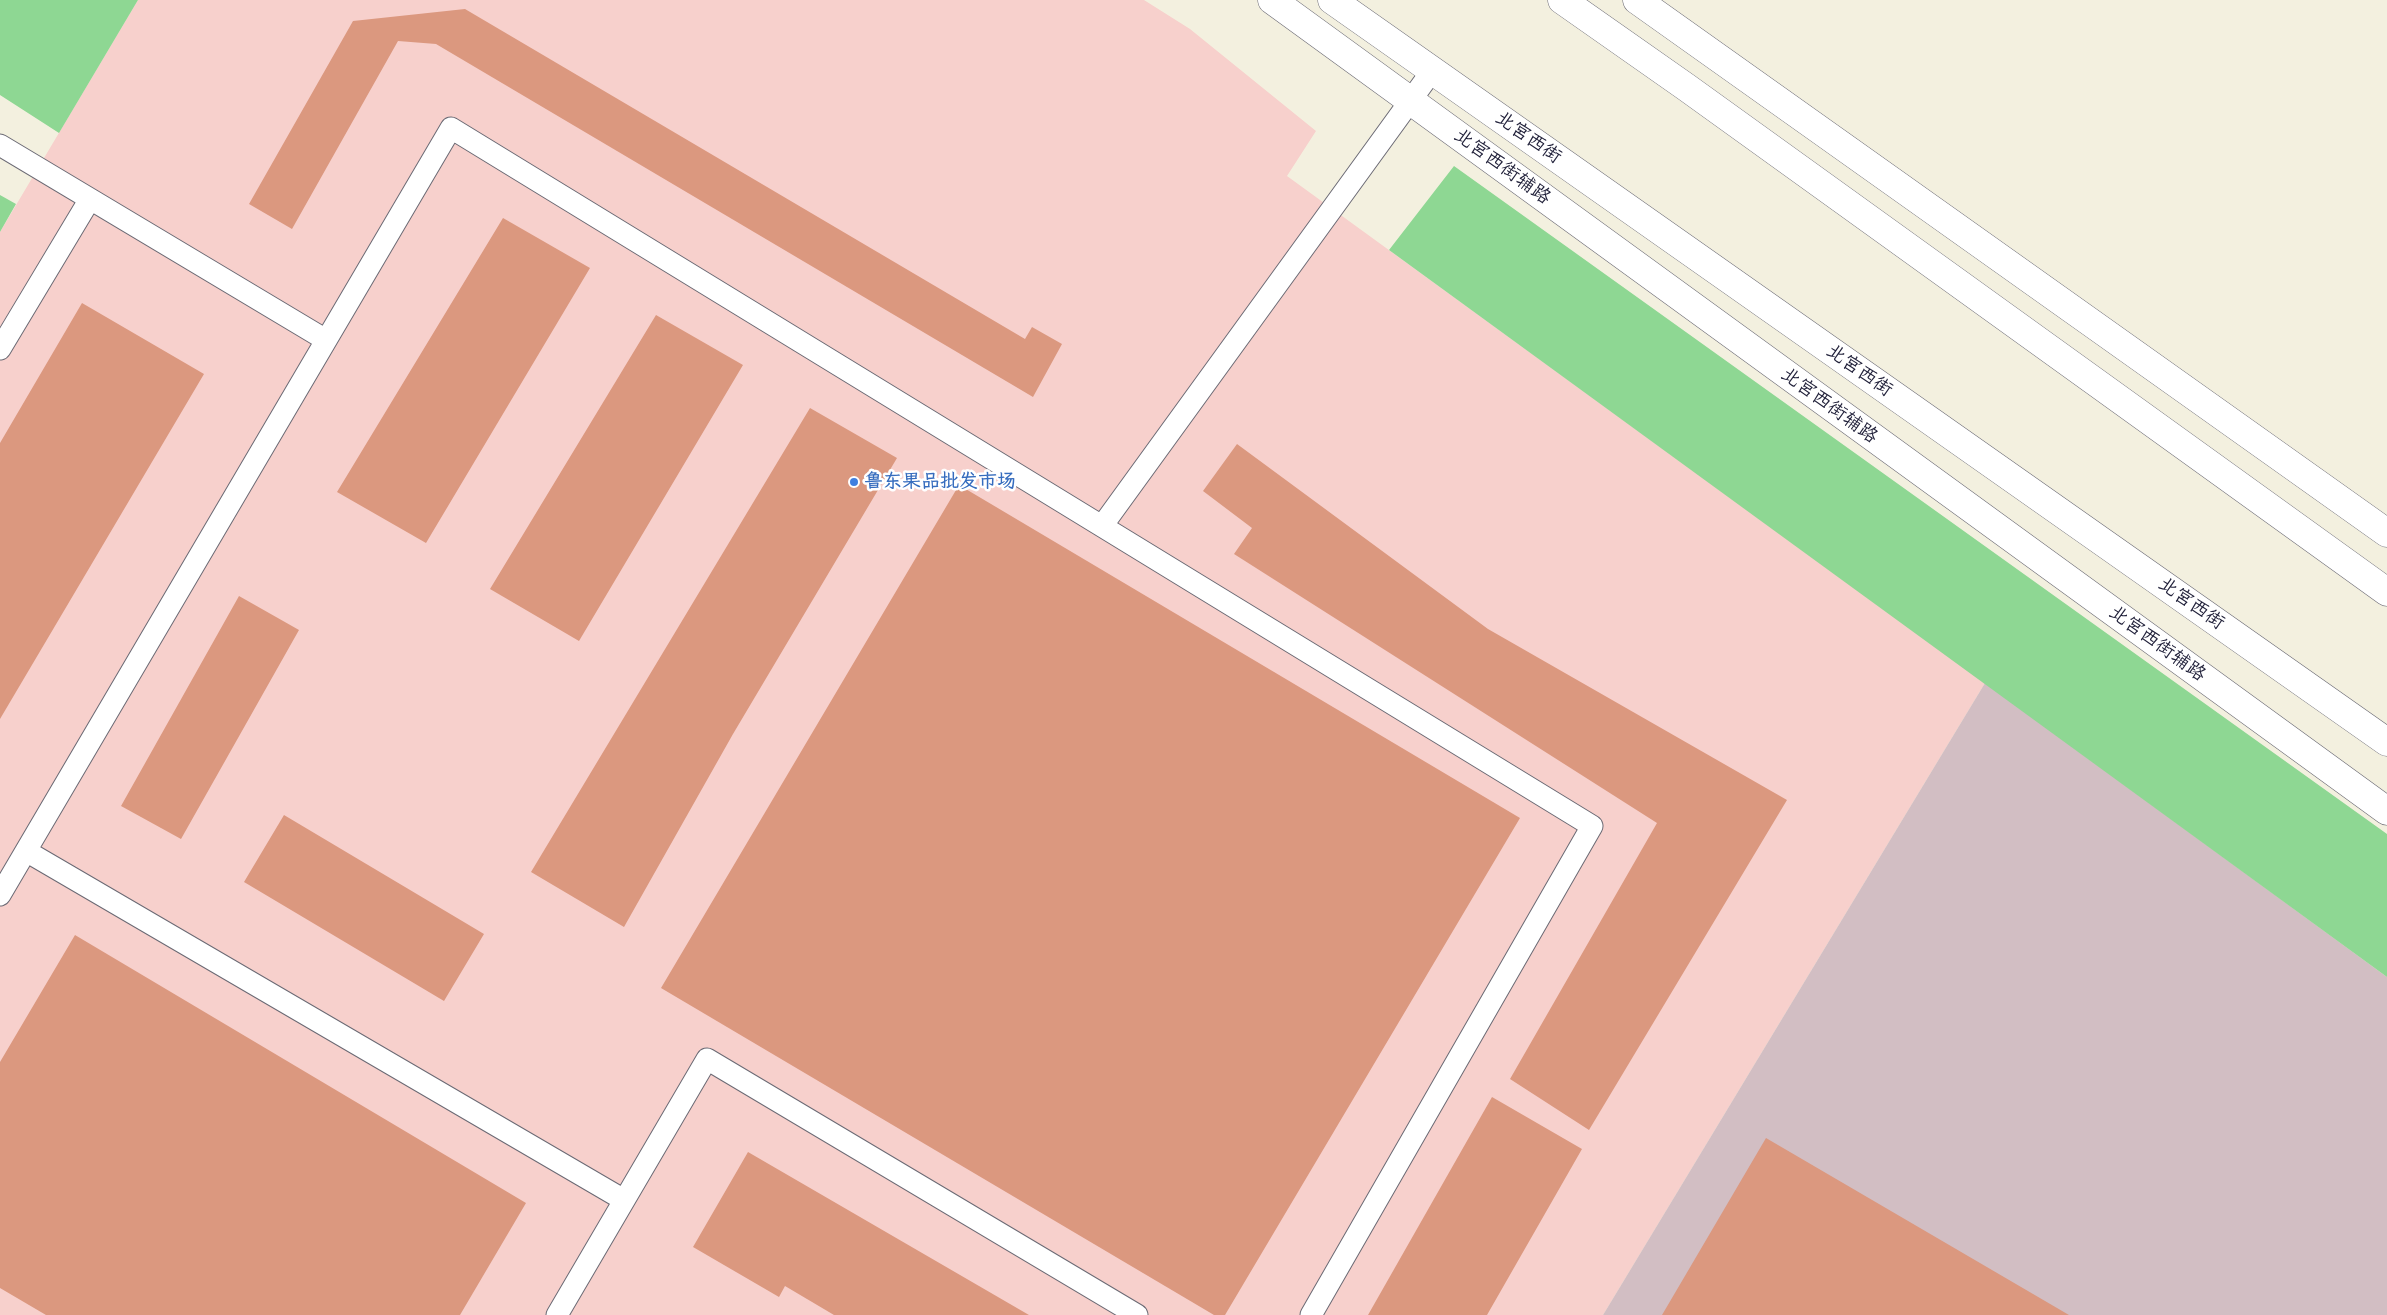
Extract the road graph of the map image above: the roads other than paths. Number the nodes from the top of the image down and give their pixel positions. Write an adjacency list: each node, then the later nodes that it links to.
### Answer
1 (1272, 0): 6 (main road, 北宫西街辅路)
2 (1332, 0): 5 (main road, 北宫西街)
3 (1562, 0): 13 (main road)
4 (1637, 0): 12 (main road)
5 (1432, 71): 6 (lane); 14 (main road, 北宫西街)
6 (1410, 101): 11 (lane); 15 (main road, 北宫西街辅路)
7 (0, 145): 8 (lane)
8 (90, 199): 9 (lane); 10 (lane)
9 (326, 340): 11 (lane); 16 (lane)
10 (0, 349)
11 (1102, 526): 21 (lane)
12 (2387, 533)
13 (2387, 592)
14 (2387, 742)
15 (2387, 811)
16 (26, 851): 17 (lane); 18 (lane)
17 (0, 894)
18 (624, 1200): 19 (lane); 20 (lane)
19 (557, 1315)
20 (1137, 1315)
21 (1311, 1315)

